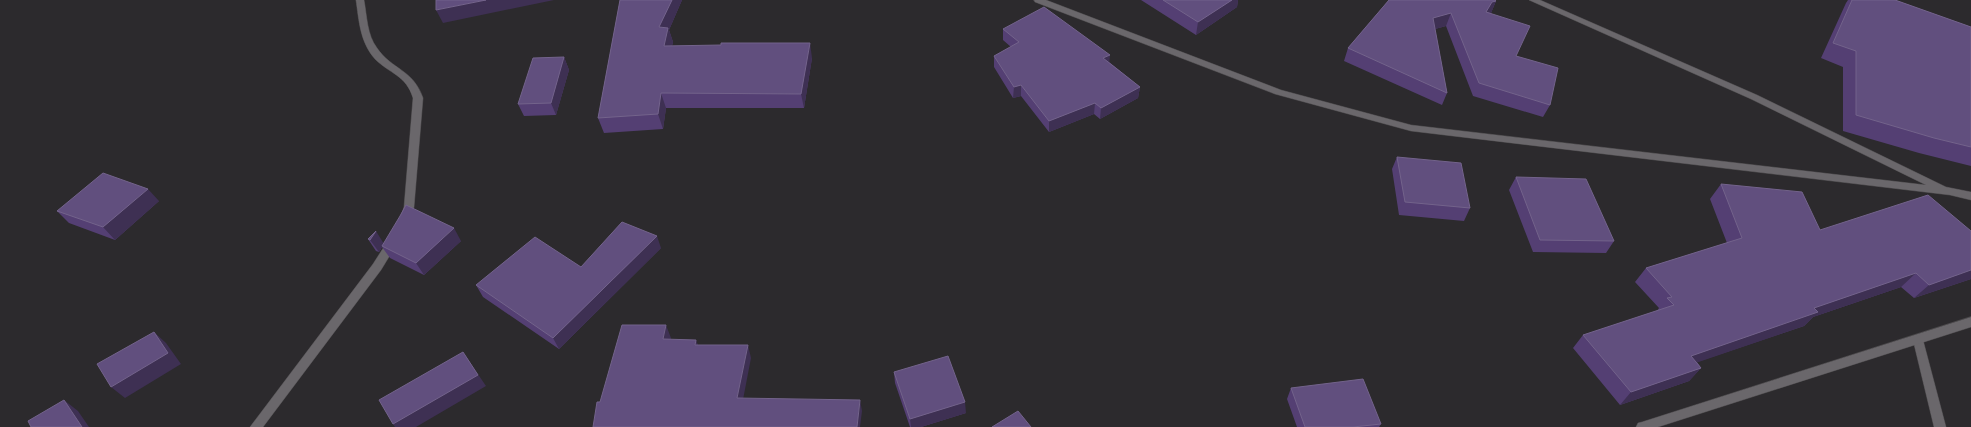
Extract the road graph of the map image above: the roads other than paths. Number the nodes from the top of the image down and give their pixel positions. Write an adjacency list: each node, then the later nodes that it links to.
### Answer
1 (360, 0): 8 (street)
2 (1038, 0): 4 (street)
3 (1533, 0): 4 (street)
4 (1950, 191): 5 (street)
5 (1971, 196)
6 (1971, 322): 7 (street)
7 (1918, 340): 9 (street); 10 (street)
8 (256, 427)
9 (1642, 427)
10 (1940, 427)

